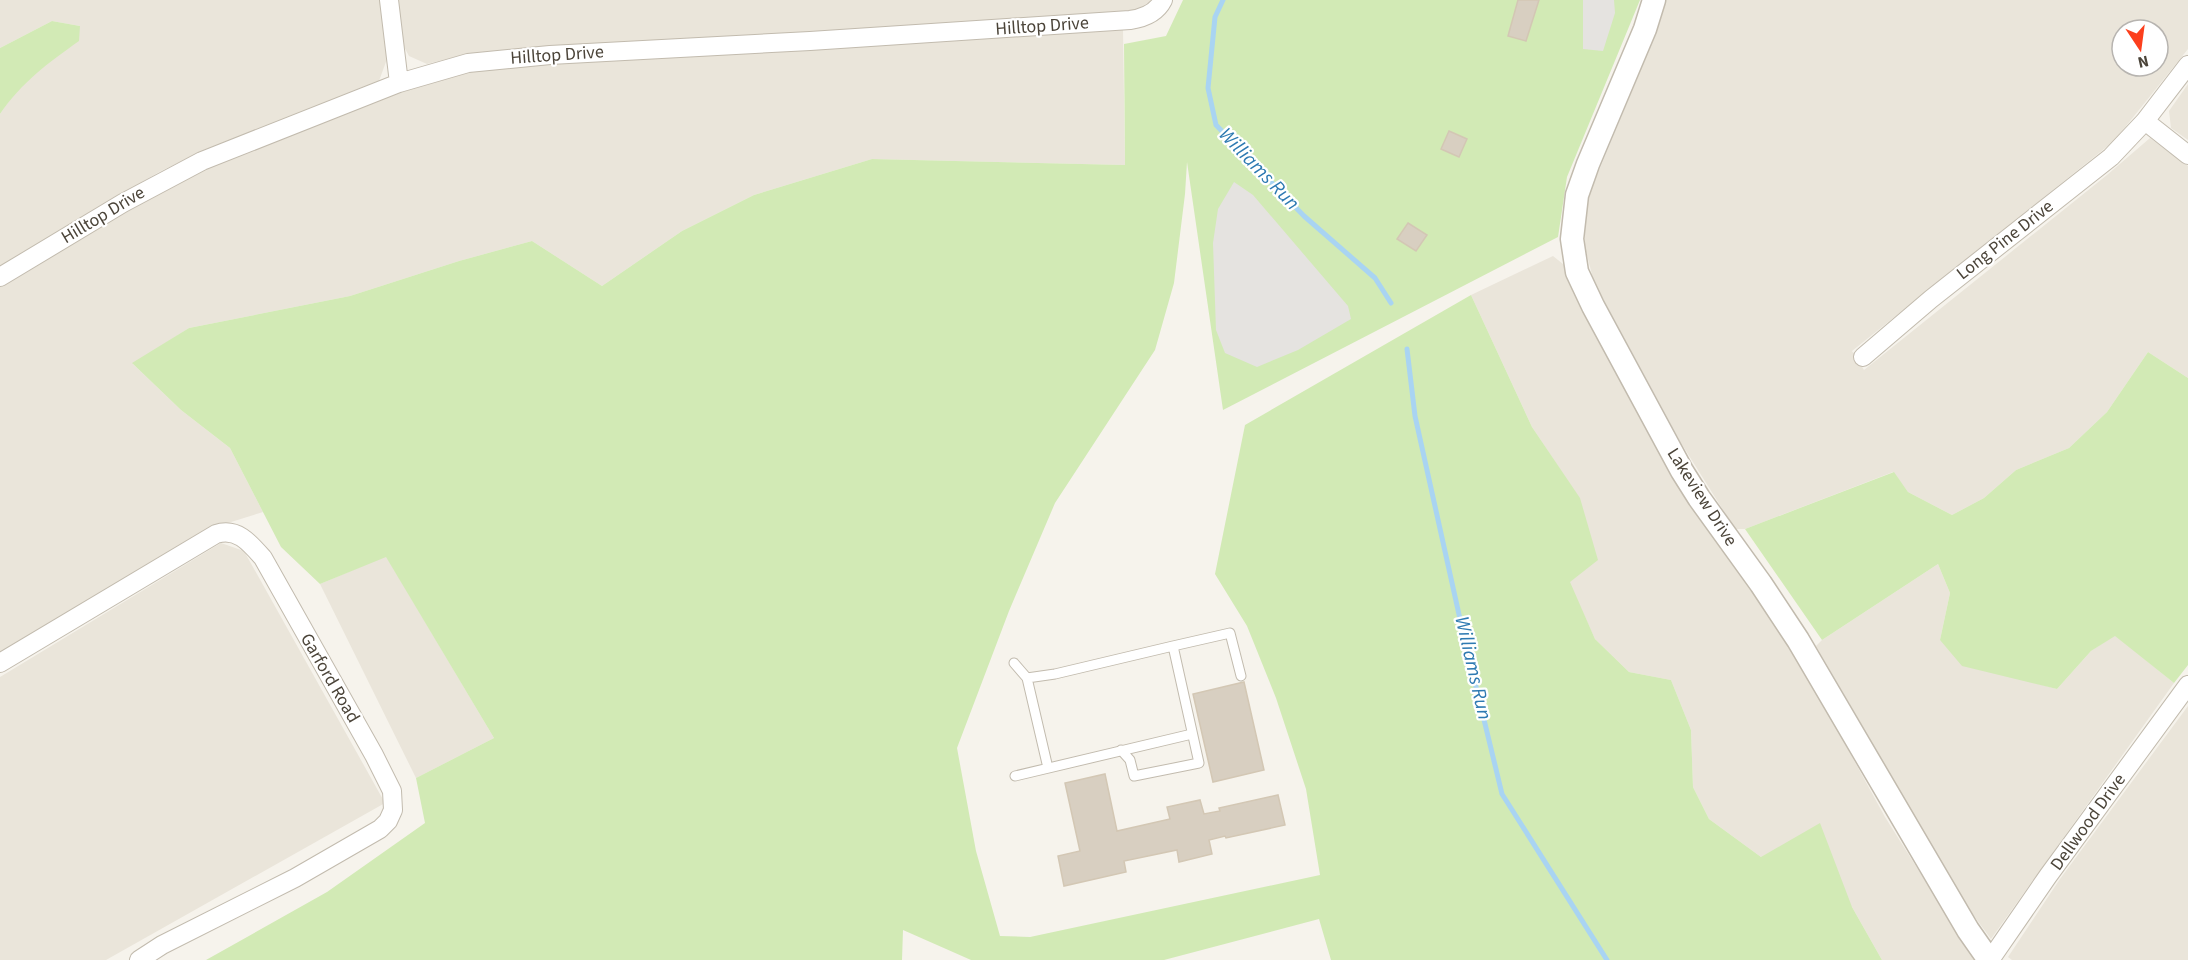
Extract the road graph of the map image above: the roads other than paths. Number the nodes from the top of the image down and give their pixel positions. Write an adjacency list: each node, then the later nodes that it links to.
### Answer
1 (389, 0): 5 (street)
2 (1654, 0): 21 (street, Lakeview Drive)
3 (1161, 4): 5 (street, Hilltop Drive)
4 (2188, 65): 6 (street, Long Pine Drive)
5 (399, 83): 8 (street, Hilltop Drive)
6 (2145, 122): 7 (street); 9 (street, Long Pine Drive)
7 (2188, 155)
8 (0, 277)
9 (1863, 357)
10 (1173, 646): 13 (lane); 14 (lane); 16 (lane)
11 (0, 663): 20 (street, Garford Road)
12 (1014, 663): 14 (lane)
13 (1241, 676)
14 (1028, 678): 18 (lane)
15 (2188, 684): 21 (street, Dellwood Drive)
16 (1192, 734): 17 (lane); 17 (lane)
17 (1121, 750): 18 (lane)
18 (1048, 768): 19 (lane)
19 (1015, 776)
20 (139, 960)
21 (1989, 960)

